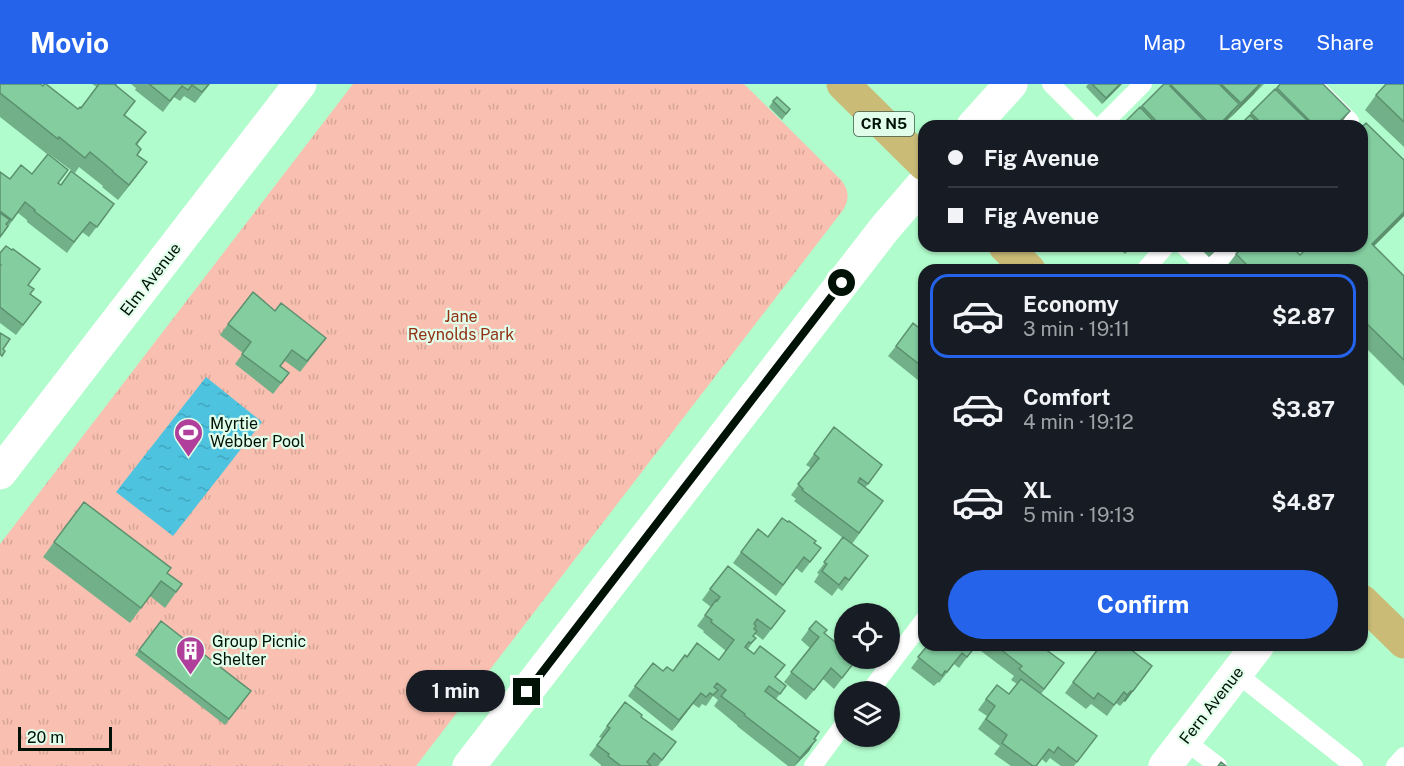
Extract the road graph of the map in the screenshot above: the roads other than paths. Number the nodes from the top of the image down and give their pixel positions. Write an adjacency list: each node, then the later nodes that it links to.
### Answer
1 (300, 84): 21 (street, Elm Avenue)
2 (843, 84): 11 (main road, CR N5)
3 (1011, 84): 7 (street)
4 (1051, 84): 8 (lane)
5 (1143, 84): 9 (lane)
6 (1313, 84): 10 (lane)
7 (978, 120)
8 (1087, 120)
9 (1107, 120)
10 (1349, 120)
11 (918, 158)
12 (918, 190): 31 (street)
13 (1011, 252): 17 (main road)
14 (1160, 252): 18 (lane)
15 (1190, 252): 19 (lane)
16 (1226, 252): 20 (lane)
17 (1023, 264)
18 (1150, 264)
19 (1203, 264)
20 (1215, 264)
21 (0, 473)
22 (1368, 607): 24 (main road)
23 (918, 628): 27 (lane)
24 (1404, 642)
25 (1253, 651): 26 (street, Fern Avenue)
26 (1236, 673): 29 (street, Fern Avenue); 35 (lane)
27 (877, 681)
28 (834, 738): 32 (lane)
29 (1184, 741): 33 (street, Fern Avenue); 34 (lane)
30 (1404, 756): 36 (lane)
31 (469, 766)
32 (813, 766)
33 (1165, 766)
34 (1218, 766)
35 (1354, 766)
36 (1395, 766)

